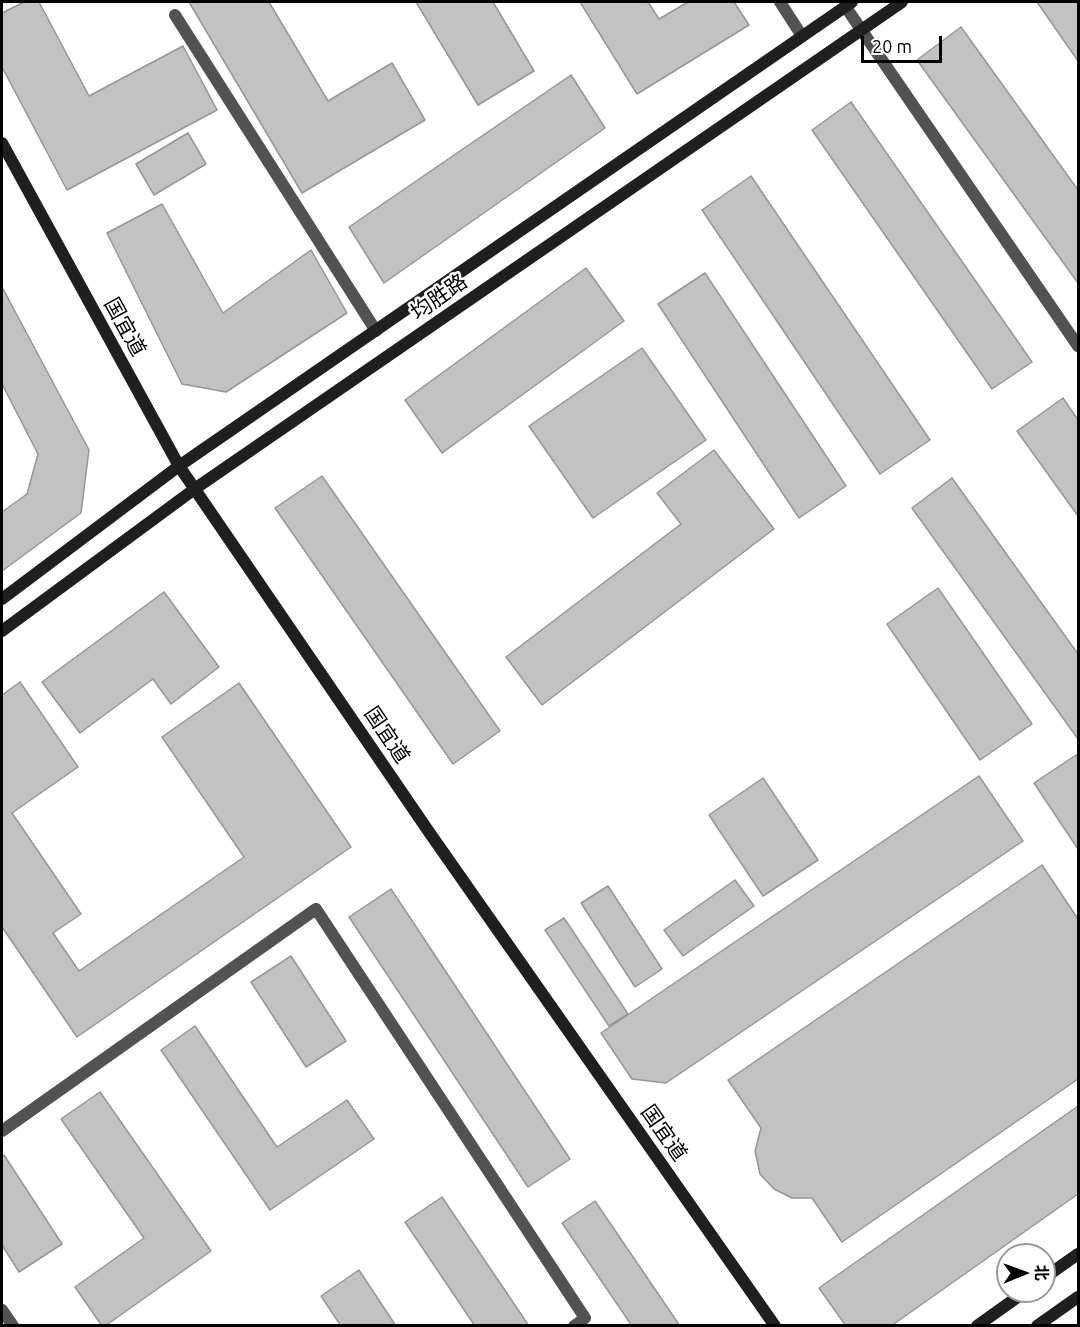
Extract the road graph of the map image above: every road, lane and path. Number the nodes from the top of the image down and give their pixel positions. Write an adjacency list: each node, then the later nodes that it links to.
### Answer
1 (780, 2): 6 (lane)
2 (902, 2): 5 (street, 均胜路)
3 (848, 4): 5 (lane); 6 (street, 均胜路)
4 (175, 15): 8 (lane)
5 (860, 31): 9 (lane); 11 (street, 均胜路)
6 (802, 36): 8 (street, 均胜路)
7 (2, 143): 10 (street, 国宜道)
8 (376, 331): 10 (street, 均胜路)
9 (1078, 346)
10 (180, 466): 11 (street, 国宜道); 12 (street, 均胜路)
11 (196, 488): 13 (street, 均胜路); 22 (street, 国宜道)
12 (2, 599)
13 (2, 631)
14 (2, 1131): 21 (lane)
15 (1078, 1254): 16 (street)
16 (1056, 1270)
17 (1078, 1297): 24 (street)
18 (1009, 1303): 23 (street)
19 (2, 1310): 20 (lane)
20 (13, 1326)
21 (574, 1326)
22 (775, 1326)
23 (977, 1326)
24 (1037, 1326)

